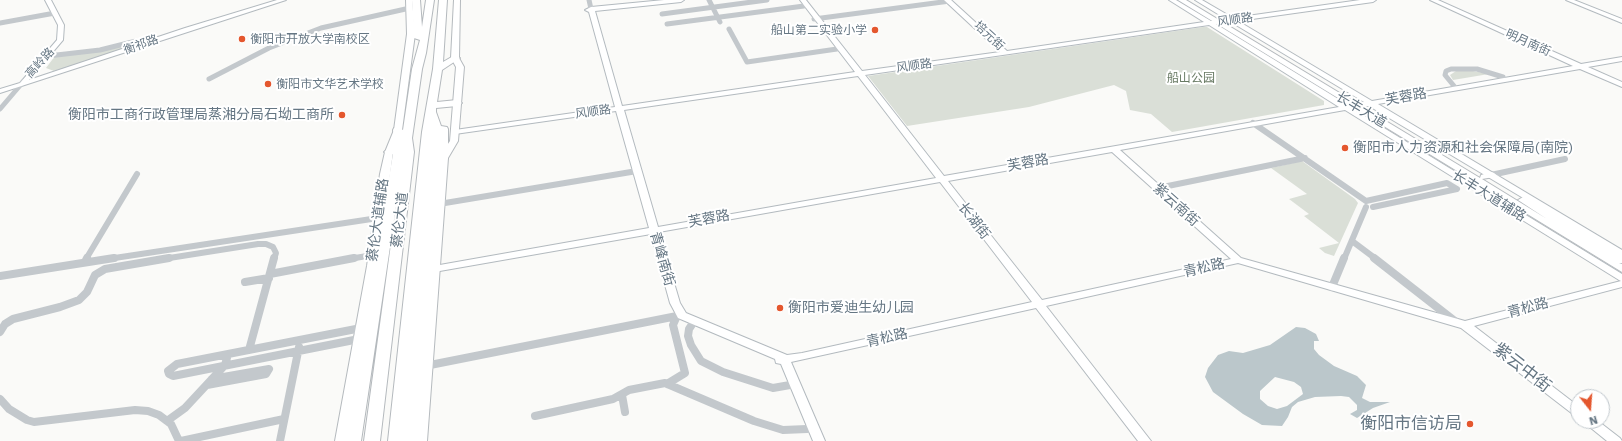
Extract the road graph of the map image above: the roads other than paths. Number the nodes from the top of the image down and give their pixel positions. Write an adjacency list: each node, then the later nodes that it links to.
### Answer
1 (48, 0): 24 (street, 高岭路)
2 (281, 0): 33 (street, 衡祁路)
3 (430, 0): 40 (highway, 蔡伦大道)
4 (443, 0): 41 (highway, 蔡伦大道)
5 (450, 0): 41 (highway)
6 (457, 0): 37 (main road)
7 (665, 0): 22 (street)
8 (681, 0): 22 (street)
9 (709, 0): 23 (street)
10 (767, 0): 23 (street)
11 (1172, 0): 28 (street, 长丰大道辅路)
12 (1181, 0): 28 (main road, 长丰大道)
13 (1190, 0): 28 (main road, 长丰大道)
14 (1198, 0): 28 (street, 长丰大道辅路)
15 (1361, 0): 28 (street, 风顺路)
16 (1373, 0): 28 (street, 风顺路)
17 (1434, 0): 39 (street, 明月南街)
18 (1570, 0): 29 (street)
19 (949, 1): 26 (street); 35 (street, 培元街)
20 (802, 2): 26 (street, 长湖街); 27 (street)
21 (413, 3): 40 (highway); 44 (street); 56 (main road)
22 (590, 7): 51 (street, 青峰南街)
23 (713, 7): 25 (street); 27 (street)
24 (55, 13): 30 (street); 36 (street, 高岭路)
25 (662, 14)
26 (816, 18): 34 (street, 长湖街); 42 (street, 长湖街)
27 (719, 19): 31 (street)
28 (1220, 21): 35 (street, 风顺路); 50 (main road, 长丰大道); 50 (street, 长丰大道辅路)
29 (1622, 21)
30 (0, 23)
31 (667, 24)
32 (729, 29): 34 (street)
33 (142, 44): 36 (street); 45 (street, 衡祁路)
34 (837, 49): 42 (street, 长湖街)
35 (1005, 51): 42 (street, 风顺路)
36 (48, 56): 45 (street, 高岭路)
37 (455, 58): 41 (highway); 49 (main road)
38 (1622, 58): 39 (street, 芙蓉路)
39 (1578, 65): 43 (street, 芙蓉路); 46 (street, 明月南街); 50 (street, 芙蓉路)
40 (417, 69): 56 (highway, 蔡伦大道)
41 (438, 70): 53 (highway, 蔡伦大道)
42 (857, 73): 51 (street, 风顺路); 66 (street, 长湖街)
43 (1503, 77): 47 (street, 芙蓉路); 47 (street)
44 (209, 79)
45 (22, 83): 48 (street, 衡祁路); 52 (street)
46 (1622, 85)
47 (1454, 86): 50 (street, 芙蓉路)
48 (0, 90)
49 (457, 103): 53 (highway); 55 (main road)
50 (1357, 104): 54 (street, 芙蓉路); 65 (main road, 长丰大道); 66 (street, 芙蓉路); 80 (main road, 长丰大道); 83 (street, 长丰大道辅路)
51 (617, 107): 55 (street, 风顺路); 62 (street, 青峰南街)
52 (0, 109)
53 (432, 110): 59 (highway); 67 (highway); 118 (highway, 蔡伦大道)
54 (1257, 125): 60 (street); 66 (street, 芙蓉路)
55 (455, 130): 59 (main road)
56 (402, 138): 58 (highway); 63 (highway); 117 (highway, 蔡伦大道)
57 (1115, 150): 68 (street, 紫云南街)
58 (389, 152): 63 (main road, 蔡伦大道辅路)
59 (443, 158): 67 (main road)
60 (1304, 158): 68 (street); 70 (street)
61 (1565, 159): 65 (street)
62 (635, 172): 69 (street); 72 (street, 青峰南街)
63 (390, 173): 71 (highway)
64 (137, 174): 78 (street)
65 (1487, 176): 74 (street, 长丰大道辅路); 77 (main road, 长丰大道)
66 (938, 177): 72 (street, 芙蓉路); 87 (street, 长湖街)
67 (436, 181): 69 (highway)
68 (1158, 188): 76 (street, 紫云南街)
69 (434, 205): 79 (highway)
70 (1368, 205): 70 (street); 73 (street)
71 (383, 217): 75 (main road, 蔡伦大道辅路); 78 (street); 94 (highway)
72 (651, 228): 79 (street, 芙蓉路); 88 (street, 青峰南街)
73 (1352, 241): 86 (street); 90 (street)
74 (1622, 254)
75 (373, 255): 82 (street); 91 (main road, 蔡伦大道辅路)
76 (1238, 260): 86 (street, 青松路); 87 (street, 青松路)
77 (1622, 260)
78 (85, 262): 81 (street)
79 (429, 268): 100 (highway)
80 (1622, 269)
81 (0, 276)
82 (269, 276): 84 (street); 92 (street); 95 (street)
83 (1622, 278)
84 (245, 282)
85 (1622, 284): 90 (street, 青松路)
86 (1332, 287): 90 (street, 青松路)
87 (1037, 305): 98 (street, 青松路); 123 (street, 长湖街); 124 (street, 长湖街)
88 (679, 316): 89 (street); 98 (street); 100 (street); 102 (street)
89 (693, 323): 98 (street); 103 (street)
90 (1462, 324): 106 (street, 紫云中街)
91 (361, 328): 93 (street); 94 (main road, 蔡伦大道辅路)
92 (0, 332)
93 (300, 340): 95 (street); 96 (street)
94 (363, 341): 96 (street); 115 (main road, 蔡伦大道辅路); 116 (highway)
95 (249, 350): 97 (street)
96 (298, 351): 99 (street); 109 (street)
97 (228, 354): 99 (street); 99 (street)
98 (782, 360): 103 (street); 122 (street)
99 (225, 365): 101 (street)
100 (420, 367): 119 (highway); 120 (main road)
101 (210, 382): 101 (street); 110 (street)
102 (667, 384): 104 (street); 111 (street)
103 (790, 385): 111 (street)
104 (622, 394): 107 (street); 108 (street)
105 (0, 399): 110 (street)
106 (1570, 406)
107 (625, 412)
108 (535, 416)
109 (284, 419): 113 (street); 114 (street)
110 (167, 421): 113 (street)
111 (807, 429): 121 (street)
112 (1600, 429): 125 (street)
113 (180, 441)
114 (280, 441)
115 (342, 441)
116 (353, 441)
117 (372, 441)
118 (396, 441)
119 (408, 441)
120 (420, 441)
121 (812, 441)
122 (818, 441)
123 (1138, 441)
124 (1145, 441)
125 (1616, 441)

